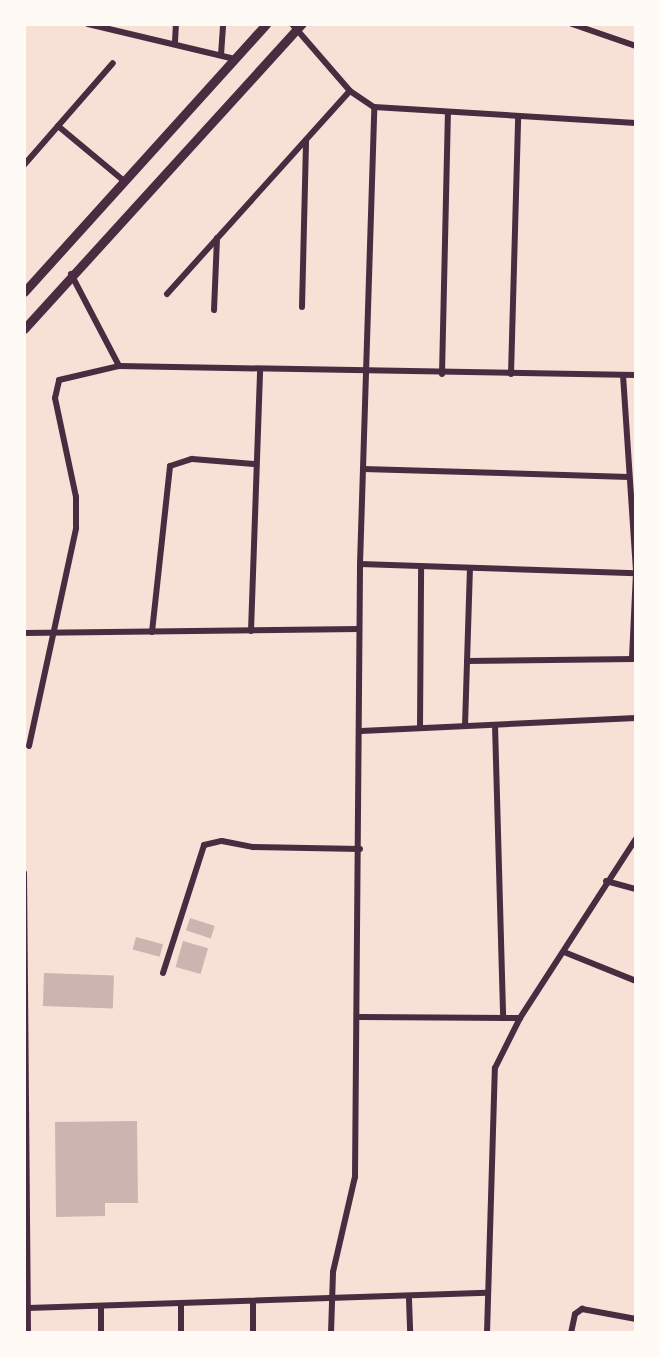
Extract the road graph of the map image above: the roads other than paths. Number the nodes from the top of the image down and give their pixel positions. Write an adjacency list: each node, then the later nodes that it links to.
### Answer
1 (88, 24): 6 (street)
2 (176, 24): 8 (street)
3 (223, 24): 10 (street)
4 (266, 24): 11 (main road)
5 (572, 24): 9 (street)
6 (105, 26): 8 (street)
7 (297, 26): 13 (street); 23 (main road)
8 (175, 42): 10 (street)
9 (636, 46)
10 (221, 55): 11 (street)
11 (235, 59): 21 (main road)
12 (113, 63): 18 (street)
13 (350, 91): 14 (street); 19 (street)
14 (374, 107): 15 (street); 31 (street)
15 (448, 112): 16 (street); 32 (street)
16 (518, 116): 17 (street); 33 (street)
17 (636, 123)
18 (58, 126): 20 (street); 21 (street)
19 (306, 140): 22 (street); 26 (street)
20 (24, 165)
21 (124, 181): 24 (main road)
22 (217, 238): 25 (street); 27 (street)
23 (71, 274): 28 (main road); 29 (street)
24 (24, 292)
25 (167, 294)
26 (302, 307)
27 (214, 310)
28 (24, 329)
29 (119, 366): 30 (street); 47 (street)
30 (260, 369): 31 (street); 36 (street)
31 (365, 373): 32 (street); 37 (street)
32 (442, 374): 33 (street)
33 (511, 374): 34 (street)
34 (623, 375): 35 (street); 38 (street)
35 (636, 375)
36 (254, 464): 44 (street); 45 (street)
37 (363, 469): 38 (street); 39 (street)
38 (629, 477): 42 (street)
39 (360, 564): 40 (street); 43 (street)
40 (421, 567): 41 (street); 53 (street)
41 (470, 568): 42 (street); 49 (street)
42 (636, 573): 48 (street)
43 (359, 629): 44 (street); 54 (street)
44 (251, 631): 45 (street)
45 (152, 632): 47 (street)
46 (24, 633): 47 (street)
47 (54, 633): 55 (street)
48 (634, 659): 49 (street)
49 (467, 661): 52 (street)
50 (636, 718): 51 (street)
51 (495, 725): 52 (street); 65 (street)
52 (465, 726): 53 (street)
53 (420, 728): 54 (street)
54 (361, 731): 57 (street)
55 (29, 746)
56 (636, 839): 59 (street)
57 (360, 849): 62 (street); 64 (street)
58 (24, 873): 67 (street)
59 (606, 881): 60 (street); 61 (street)
60 (636, 889)
61 (564, 952): 63 (street); 66 (street)
62 (163, 973)
63 (636, 981)
64 (360, 1017): 65 (street); 70 (street)
65 (503, 1018): 66 (street)
66 (520, 1018): 68 (street)
67 (26, 1232): 74 (street)
68 (487, 1293): 69 (street); 82 (street)
69 (409, 1299): 70 (street); 81 (street)
70 (330, 1302): 72 (street); 80 (street)
71 (181, 1303): 72 (street); 73 (street); 78 (street)
72 (253, 1304): 79 (street)
73 (101, 1306): 74 (street); 77 (street)
74 (28, 1308): 76 (street)
75 (636, 1319): 83 (street)
76 (28, 1333)
77 (101, 1333)
78 (181, 1333)
79 (253, 1333)
80 (331, 1333)
81 (410, 1333)
82 (487, 1333)
83 (571, 1333)

